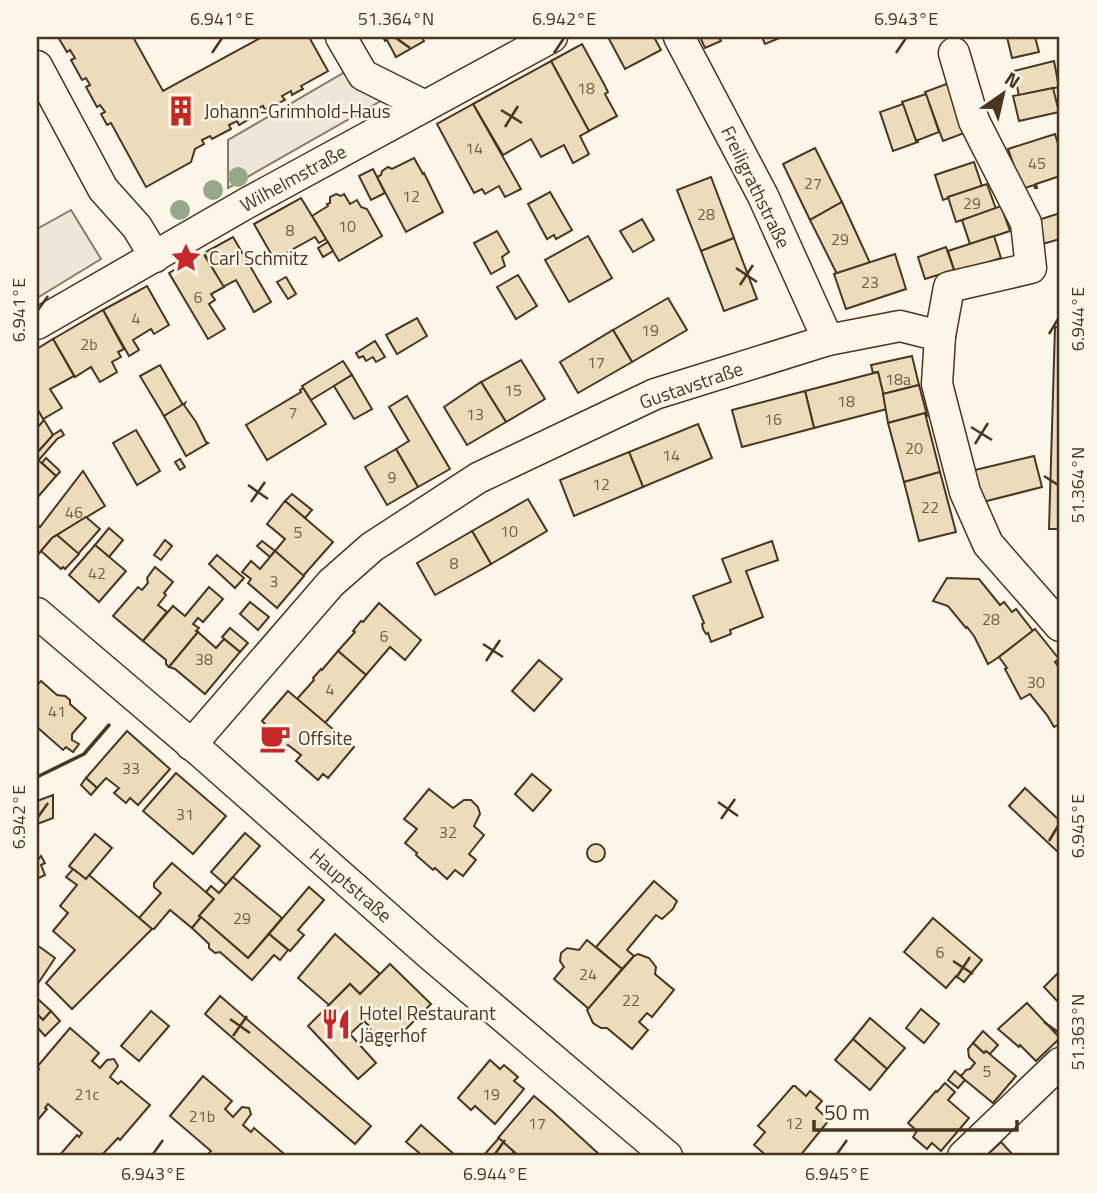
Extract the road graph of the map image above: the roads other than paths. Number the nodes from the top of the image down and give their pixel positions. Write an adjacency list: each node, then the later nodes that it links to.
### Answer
1 (341, 37): 6 (street)
2 (552, 37): 6 (street, Wilhelmstraße)
3 (680, 37): 10 (street, Freiligrathstraße)
4 (954, 53): 9 (street)
5 (37, 66): 7 (street)
6 (425, 106): 7 (street, Wilhelmstraße)
7 (155, 257): 8 (street, Wilhelmstraße)
8 (37, 324)
9 (940, 336): 10 (street, Gustavstraße); 12 (street)
10 (828, 340): 13 (street, Gustavstraße)
11 (37, 612): 13 (street, Hauptstraße)
12 (1060, 626)
13 (191, 745): 15 (street, Hauptstraße)
14 (1060, 1063): 16 (street)
15 (667, 1156)
16 (964, 1156)

